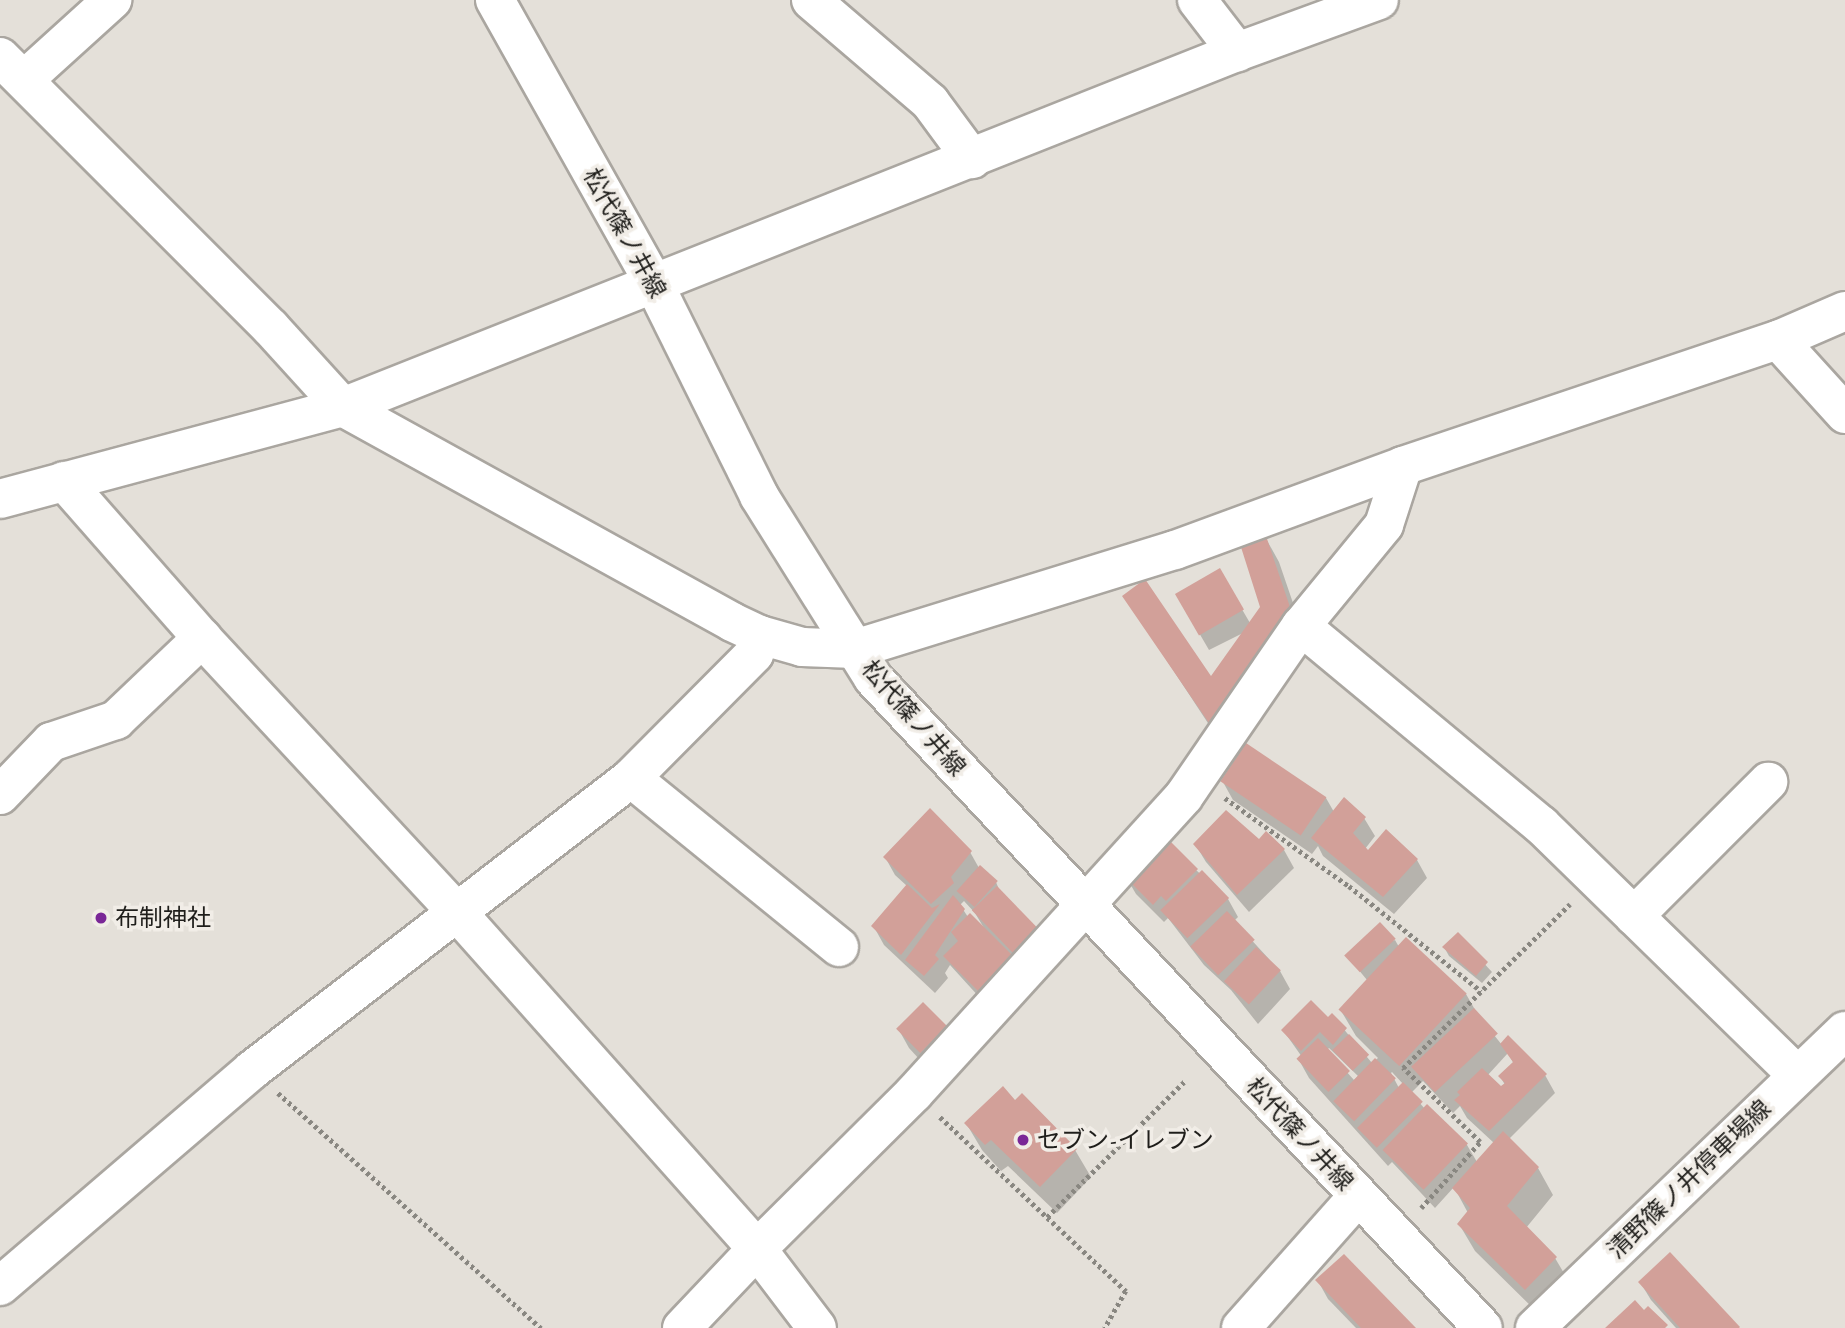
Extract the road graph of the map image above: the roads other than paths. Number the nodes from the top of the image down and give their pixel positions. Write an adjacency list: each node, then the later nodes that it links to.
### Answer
1 (112, 0): 7 (street)
2 (495, 0): 9 (street, 松代篠ノ井線)
3 (811, 0): 8 (street)
4 (1197, 0): 6 (street)
5 (1379, 0): 6 (street)
6 (1237, 52): 8 (street)
7 (13, 68): 12 (street)
8 (972, 159): 9 (street)
9 (653, 282): 12 (street); 20 (street, 松代篠ノ井線)
10 (1845, 311): 11 (street)
11 (1778, 340): 13 (street); 14 (street)
12 (343, 407): 15 (street); 18 (street)
13 (1845, 414)
14 (1403, 467): 17 (street); 20 (street)
15 (64, 481): 16 (street); 19 (street)
16 (0, 499)
17 (1301, 625): 24 (street); 26 (street)
18 (760, 635): 20 (street); 21 (street)
19 (202, 638): 23 (street); 25 (street)
20 (855, 649): 24 (street, 松代篠ノ井線)
21 (631, 778): 25 (street); 27 (street)
22 (1768, 782): 26 (street)
23 (0, 795)
24 (1085, 904): 30 (street, 松代篠ノ井線); 31 (street)
25 (456, 911): 31 (street); 32 (street)
26 (1634, 916): 29 (street)
27 (839, 947)
28 (1845, 1031): 29 (street, 清野篠ノ井停車場線)
29 (1797, 1075): 37 (street, 清野篠ノ井停車場線)
30 (1358, 1196): 35 (street); 36 (street, 松代篠ノ井線)
31 (757, 1248): 33 (street); 34 (street)
32 (0, 1286)
33 (682, 1328)
34 (817, 1328)
35 (1241, 1328)
36 (1483, 1328)
37 (1535, 1328)

